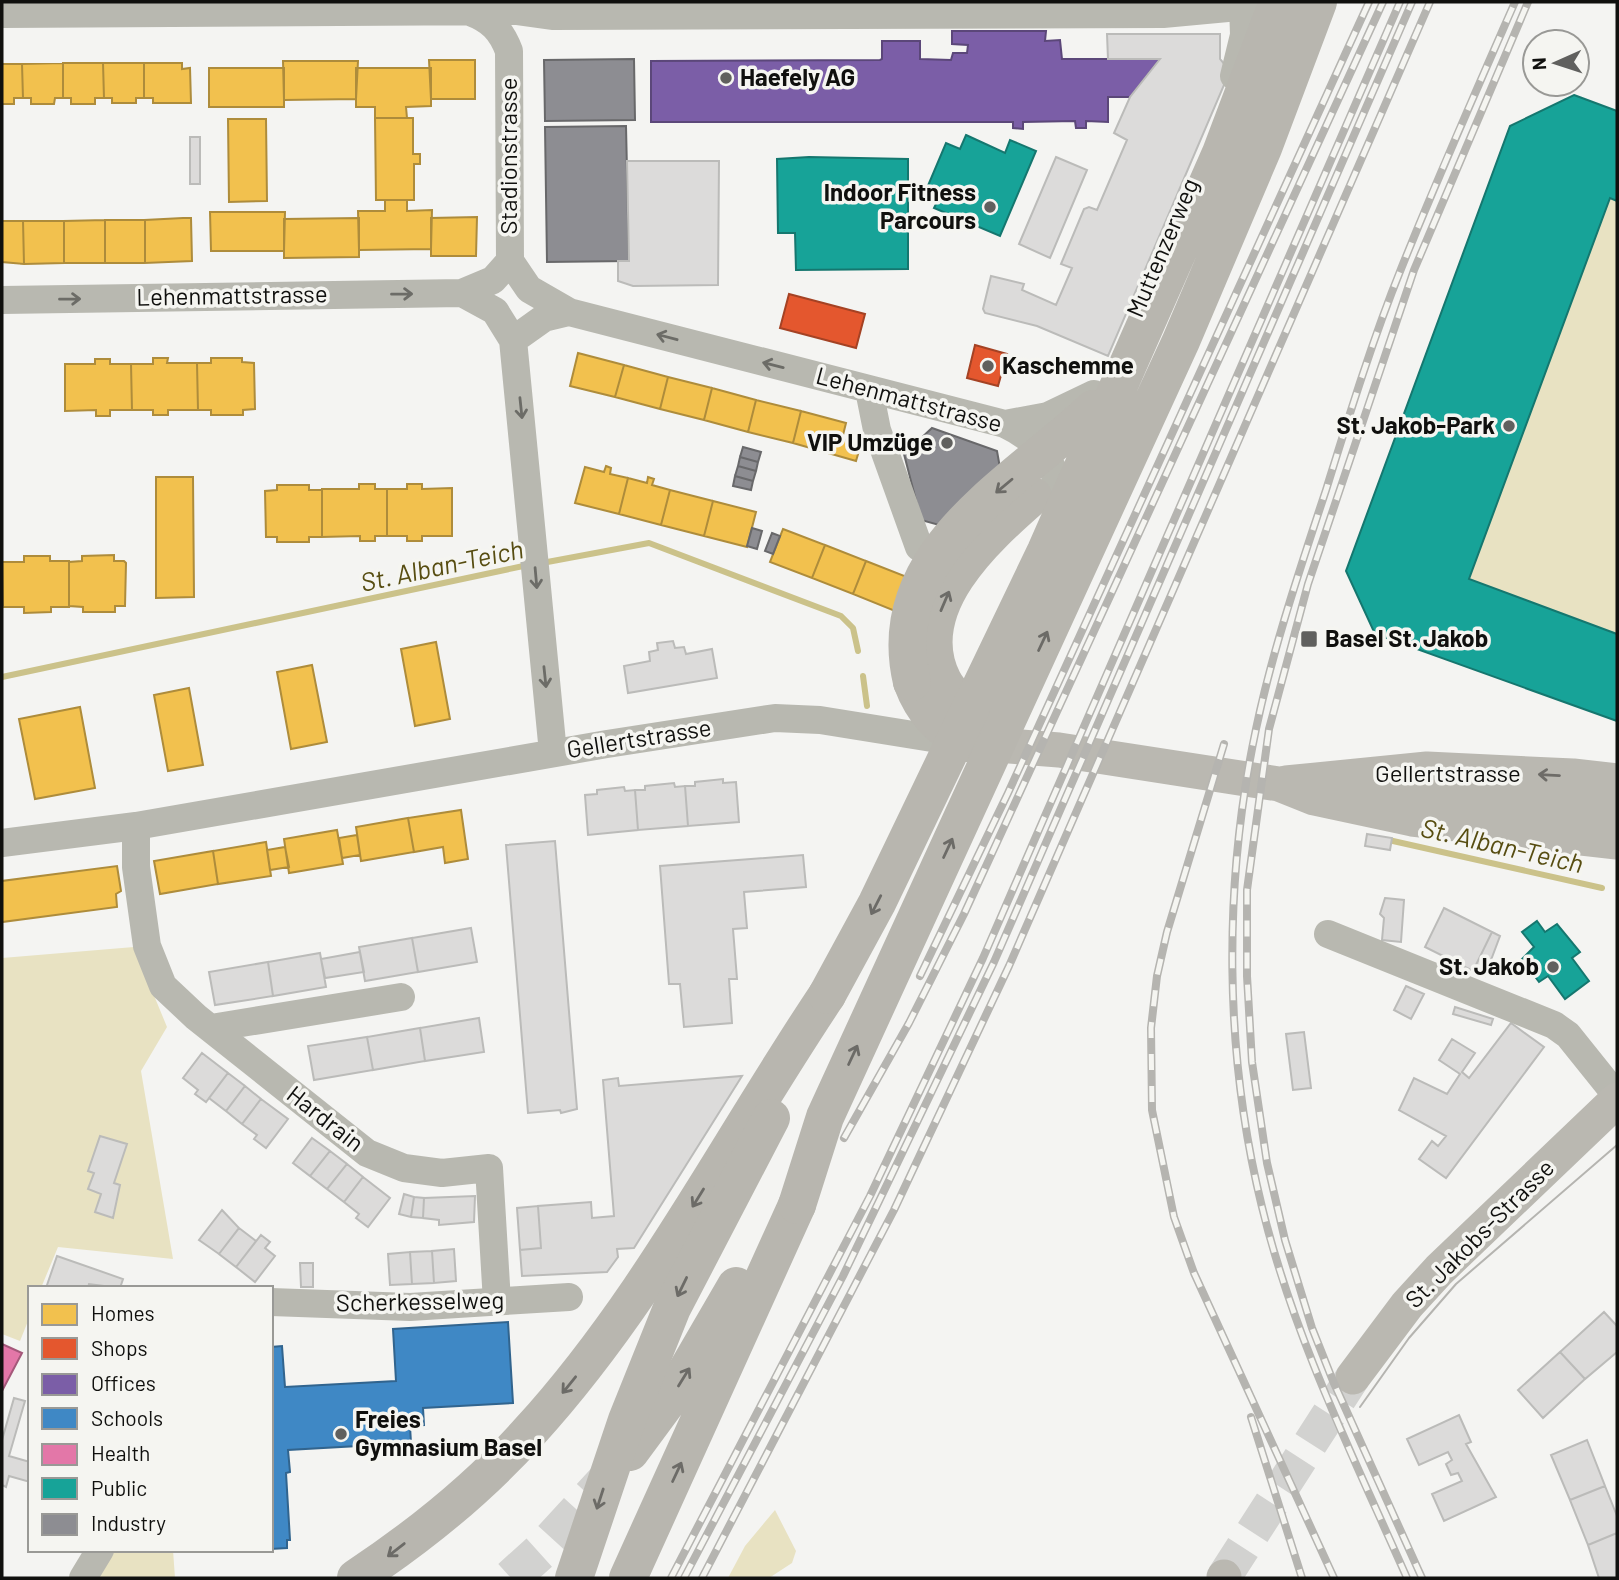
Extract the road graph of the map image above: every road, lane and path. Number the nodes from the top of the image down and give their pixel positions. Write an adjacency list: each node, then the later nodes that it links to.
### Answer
1 (1296, 2): 4 (street)
2 (1318, 2): 31 (highway, one-way to 2, bridge)
3 (1338, 2): 17 (highway, one-way to 3, bridge)
4 (1262, 3): 7 (street); 15 (street, Muttenzerweg); 17 (highway, one-way to 17, bridge); 27 (highway, one-way to 27, bridge)
5 (470, 12): 6 (street); 7 (street); 8 (street, Stadionstrasse)
6 (2, 14)
7 (552, 16): 8 (street, Stadionstrasse)
8 (509, 51): 9 (street, Stadionstrasse)
9 (510, 261): 10 (street, Lehenmattstrasse); 12 (street, Lehenmattstrasse)
10 (462, 293): 11 (street, Lehenmattstrasse, one-way to 10); 13 (street, Lehenmattstrasse)
11 (2, 300)
12 (569, 312): 13 (street); 14 (street, Lehenmattstrasse, one-way to 12)
13 (513, 340): 19 (street, one-way to 19)
14 (869, 390): 15 (street, Lehenmattstrasse); 16 (street)
15 (1005, 424): 18 (street, Lehenmattstrasse)
16 (919, 547)
17 (925, 675): 18 (highway)
18 (973, 732): 19 (street, Gellertstrasse); 21 (main road, Gellertstrasse)
19 (553, 753): 23 (street, Gellertstrasse)
20 (1617, 781): 21 (main road, Gellertstrasse, one-way to 21)
21 (1279, 784): 22 (main road); 24 (main road, Gellertstrasse)
22 (1617, 808)
23 (136, 826): 25 (street, Gellertstrasse); 29 (street, Hardrain)
24 (1617, 842)
25 (2, 843)
26 (1328, 934): 30 (street)
27 (827, 995): 39 (highway, one-way to 39); 40 (highway, one-way to 40, bridge)
28 (401, 997): 29 (street)
29 (211, 1028): 34 (street, Hardrain)
30 (1617, 1098): 35 (main road, St. Jakobs-Strasse)
31 (789, 1198): 36 (highway, one-way to 31); 41 (highway, one-way to 31)
32 (569, 1297): 34 (street, Scherkesselweg)
33 (273, 1302): 34 (street, Scherkesselweg)
34 (497, 1302)
35 (1353, 1377)
36 (630, 1452)
37 (99, 1552): 38 (street)
38 (83, 1578)
39 (356, 1578)
40 (574, 1578)
41 (628, 1578)

